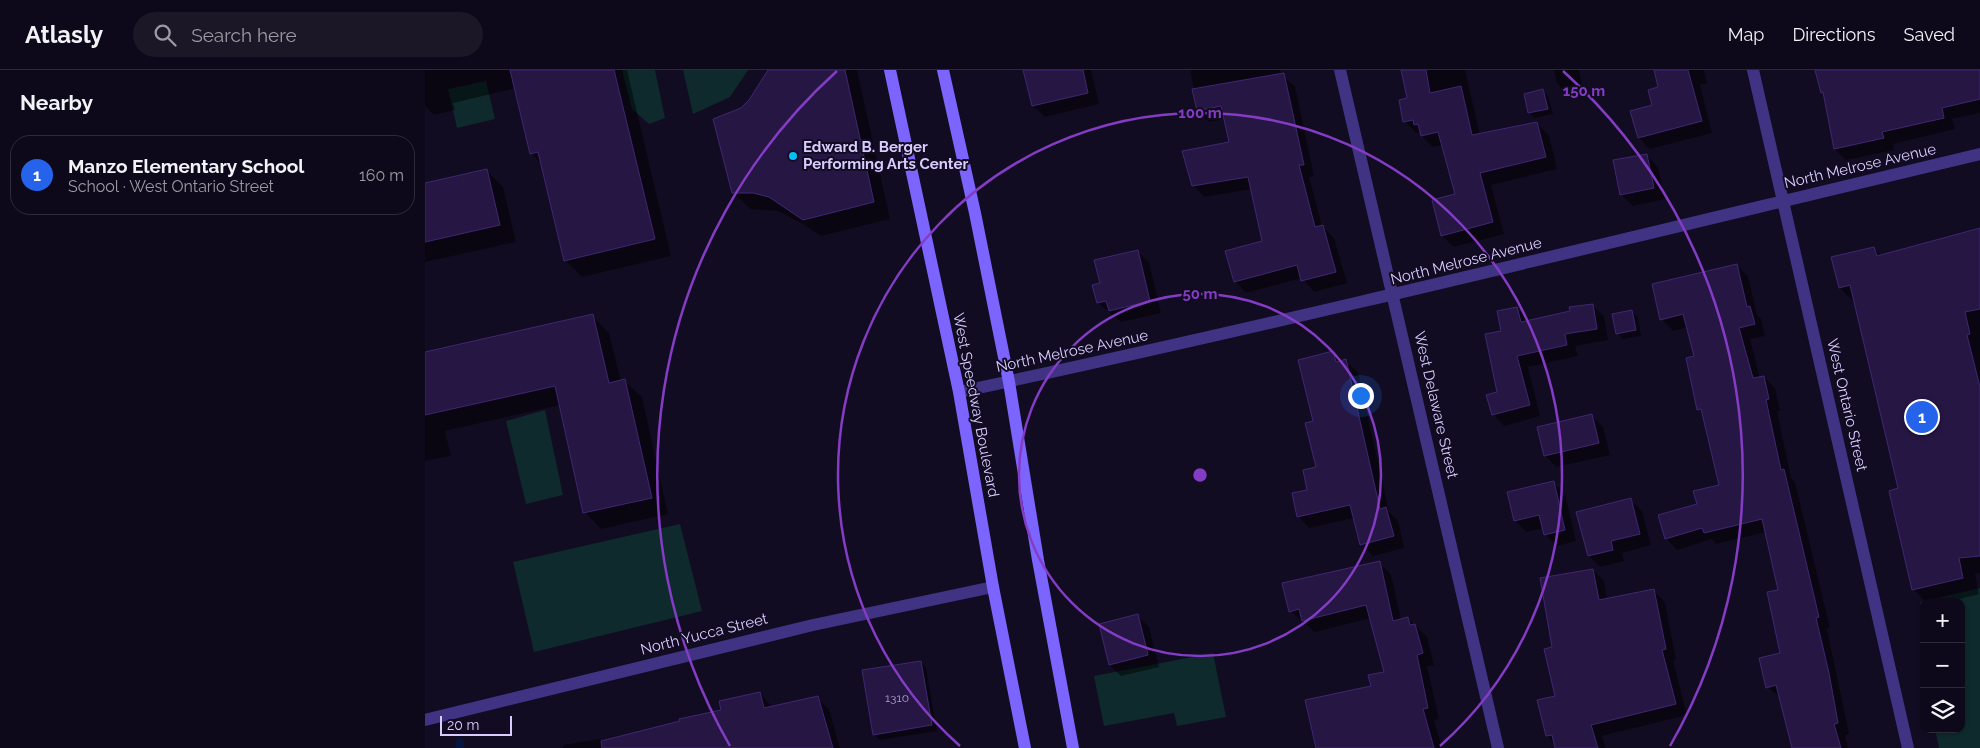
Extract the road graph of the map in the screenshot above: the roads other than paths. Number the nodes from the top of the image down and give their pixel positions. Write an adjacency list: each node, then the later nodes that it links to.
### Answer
1 (890, 70): 9 (main road, West Speedway Boulevard)
2 (943, 70): 8 (main road)
3 (1340, 70): 7 (street, West Delaware Street)
4 (1753, 70): 6 (street, West Ontario Street)
5 (1980, 154): 6 (street, North Melrose Avenue)
6 (1784, 201): 7 (street, North Melrose Avenue); 15 (street, West Ontario Street)
7 (1394, 295): 8 (street, North Melrose Avenue); 14 (street, West Delaware Street)
8 (1009, 382): 9 (street, North Melrose Avenue); 13 (main road)
9 (959, 392): 10 (main road, West Speedway Boulevard)
10 (993, 587): 11 (street, North Yucca Street); 12 (main road, West Speedway Boulevard)
11 (425, 720)
12 (1025, 748)
13 (1073, 748)
14 (1498, 748)
15 (1908, 748)

